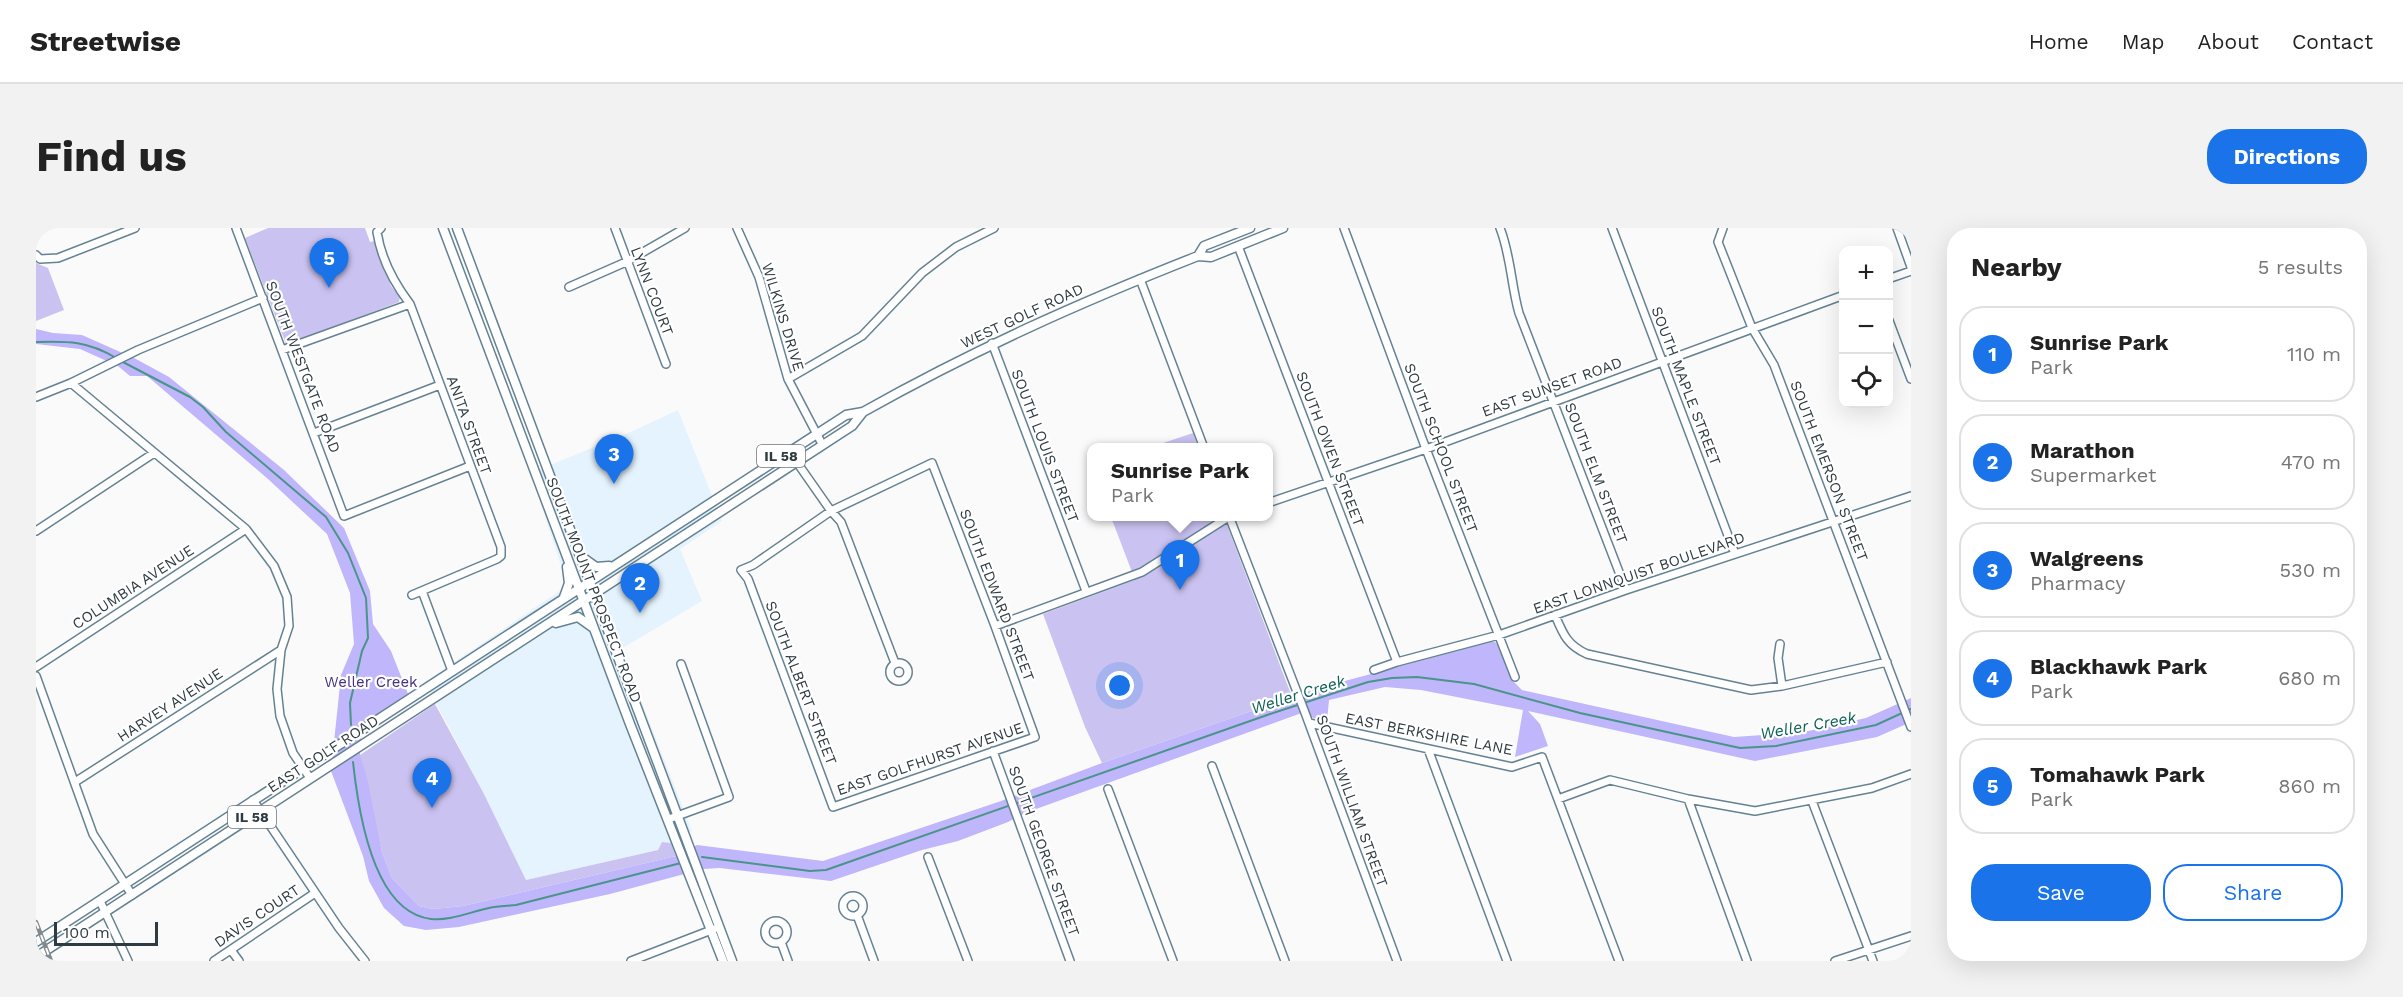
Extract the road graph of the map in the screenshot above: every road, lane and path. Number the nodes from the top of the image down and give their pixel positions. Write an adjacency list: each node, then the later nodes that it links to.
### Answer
1 (135, 228): 19 (street)
2 (236, 228): 26 (street, SOUTH WESTGATE ROAD)
3 (381, 228): 27 (street, ANITA STREET)
4 (443, 228): 59 (main road, SOUTH MOUNT PROSPECT ROAD)
5 (457, 228): 61 (main road, SOUTH MOUNT PROSPECT ROAD)
6 (615, 228): 20 (street, LYNN COURT)
7 (685, 228): 20 (street)
8 (737, 228): 35 (street, WILKINS DRIVE)
9 (994, 228): 35 (street)
10 (1250, 228): 18 (main road, WEST GOLF ROAD / IL 58)
11 (1283, 228): 17 (main road, WEST GOLF ROAD / IL 58)
12 (1344, 228): 45 (street, SOUTH SCHOOL STREET)
13 (1500, 228): 39 (street, SOUTH ELM STREET)
14 (1612, 228): 32 (street, SOUTH MAPLE STREET)
15 (1723, 228): 28 (street, SOUTH EMERSON STREET)
16 (1897, 228): 21 (street)
17 (1238, 246): 18 (main road, WEST GOLF ROAD / IL 58); 50 (street, SOUTH OWEN STREET)
18 (1198, 256): 23 (main road, WEST GOLF ROAD / IL 58)
19 (38, 257)
20 (626, 262): 24 (street); 33 (street, LYNN COURT)
21 (1911, 269): 22 (street)
22 (1893, 277)
23 (1140, 279): 30 (main road, WEST GOLF ROAD / IL 58); 43 (street)
24 (569, 287)
25 (1839, 297): 28 (street, EAST SUNSET ROAD)
26 (262, 298): 31 (street, SOUTH WESTGATE ROAD); 36 (street)
27 (410, 304): 31 (street); 37 (street, ANITA STREET)
28 (1752, 328): 32 (street, EAST SUNSET ROAD); 56 (street, SOUTH EMERSON STREET)
29 (1893, 331): 34 (street)
30 (992, 343): 40 (main road, WEST GOLF ROAD / IL 58); 67 (street, SOUTH LOUIS STREET)
31 (282, 350): 41 (street, SOUTH WESTGATE ROAD)
32 (1662, 361): 39 (street, EAST SUNSET ROAD); 60 (street, SOUTH MAPLE STREET)
33 (666, 364)
34 (1910, 376)
35 (788, 379): 42 (street, WILKINS DRIVE)
36 (70, 383): 38 (street); 47 (street)
37 (440, 385): 41 (street); 49 (street, ANITA STREET)
38 (36, 397)
39 (1553, 401): 45 (street, EAST SUNSET ROAD); 65 (street, SOUTH ELM STREET)
40 (863, 412): 42 (main road, WEST GOLF ROAD / IL 58); 44 (main road, WEST GOLF ROAD / IL 58)
41 (314, 433): 49 (street, SOUTH WESTGATE ROAD)
42 (816, 434): 44 (street, WILKINS DRIVE); 46 (main road, WEST GOLF ROAD / IL 58)
43 (1202, 443)
44 (822, 444): 48 (main road, WEST GOLF ROAD / IL 58)
45 (1426, 449): 50 (street, EAST SUNSET ROAD); 76 (street, SOUTH SCHOOL STREET)
46 (789, 451): 48 (street); 62 (main road, WEST GOLF ROAD / IL 58)
47 (154, 453): 57 (street); 58 (street)
48 (796, 461): 53 (street); 68 (main road, WEST GOLF ROAD / IL 58)
49 (470, 466): 66 (street, ANITA STREET)
50 (1328, 483): 52 (street, EAST SUNSET ROAD); 79 (street, SOUTH OWEN STREET)
51 (1911, 496): 56 (street, EAST LONNQUIST BOULEVARD)
52 (1273, 502)
53 (831, 511): 73 (street, SOUTH EDWARD STREET); 81 (street); 104 (street, SOUTH ALBERT STREET)
54 (1222, 521): 67 (street)
55 (1232, 521): 89 (street, SOUTH WILLIAM STREET)
56 (1834, 521): 60 (street, EAST LONNQUIST BOULEVARD); 80 (street, SOUTH EMERSON STREET)
57 (246, 529): 78 (street); 83 (street, COLUMBIA AVENUE)
58 (36, 531)
59 (558, 532): 64 (main road, SOUTH MOUNT PROSPECT ROAD); 70 (main road)
60 (1735, 554): 65 (street, EAST LONNQUIST BOULEVARD)
61 (581, 556): 62 (main road); 63 (main road, SOUTH MOUNT PROSPECT ROAD)
62 (612, 566): 63 (main road, WEST GOLF ROAD / IL 58)
63 (590, 580): 64 (main road, EAST GOLF ROAD / IL 58); 68 (main road, SOUTH MOUNT PROSPECT ROAD)
64 (578, 588): 70 (main road, EAST GOLF ROAD / IL 58); 71 (main road, SOUTH MOUNT PROSPECT ROAD)
65 (1626, 590): 72 (street, EAST LONNQUIST BOULEVARD)
66 (422, 591): 69 (street); 85 (street)
67 (1086, 591): 73 (street)
68 (595, 592): 71 (main road, EAST GOLF ROAD / IL 58); 106 (main road, SOUTH MOUNT PROSPECT ROAD)
69 (412, 595)
70 (564, 597): 85 (main road, EAST GOLF ROAD / IL 58)
71 (583, 600): 74 (main road, EAST GOLF ROAD / IL 58); 75 (main road, SOUTH MOUNT PROSPECT ROAD)
72 (1555, 615): 76 (street, EAST LONNQUIST BOULEVARD); 88 (street)
73 (995, 626): 91 (street, SOUTH EDWARD STREET)
74 (538, 630): 75 (main road); 97 (main road, EAST GOLF ROAD / IL 58)
75 (595, 631): 106 (main road, SOUTH MOUNT PROSPECT ROAD)
76 (1499, 635): 79 (street, EAST LONNQUIST BOULEVARD); 87 (street, SOUTH SCHOOL STREET)
77 (1780, 644): 88 (street)
78 (281, 650): 95 (street); 98 (street, HARVEY AVENUE)
79 (1397, 662): 84 (street, EAST LONNQUIST BOULEVARD)
80 (1887, 662): 88 (street); 90 (street, SOUTH EMERSON STREET)
81 (896, 663)
82 (681, 664): 106 (street)
83 (36, 667)
84 (1374, 670)
85 (452, 671): 95 (main road, EAST GOLF ROAD / IL 58)
86 (36, 676): 98 (street)
87 (1515, 677)
88 (1782, 686)
89 (1309, 723): 92 (street, EAST BERKSHIRE LANE); 134 (street, SOUTH WILLIAM STREET)
90 (1911, 727)
91 (1035, 737): 93 (street, EAST GOLFHURST AVENUE)
92 (1428, 749): 100 (street, EAST BERKSHIRE LANE); 135 (street)
93 (993, 751): 104 (street, EAST GOLFHURST AVENUE); 131 (street, SOUTH GEORGE STREET)
94 (1212, 766): 133 (street)
95 (303, 768): 97 (street); 102 (main road, EAST GOLF ROAD / IL 58)
96 (1911, 774): 103 (street)
97 (310, 778): 105 (main road, EAST GOLF ROAD / IL 58)
98 (75, 782): 108 (street)
99 (1108, 789): 132 (street)
100 (1558, 799): 101 (street); 136 (street)
101 (1688, 799): 103 (street); 137 (street)
102 (254, 800): 105 (street); 108 (main road, EAST GOLF ROAD / IL 58)
103 (1812, 801): 119 (street)
104 (833, 807)
105 (261, 811): 109 (street); 110 (main road, EAST GOLF ROAD / IL 58)
106 (673, 818): 114 (main road, SOUTH MOUNT PROSPECT ROAD)
107 (928, 857): 130 (street)
108 (124, 885): 110 (street); 111 (main road, EAST GOLF ROAD / IL 58)
109 (315, 893): 118 (street, DAVIS COURT); 124 (street)
110 (132, 895): 112 (main road, EAST GOLF ROAD / IL 58)
111 (100, 901): 112 (street); 116 (main road, EAST GOLF ROAD / IL 58)
112 (106, 911): 120 (main road, EAST GOLF ROAD / IL 58); 121 (street)
113 (857, 915): 129 (street)
114 (715, 929): 125 (street); 126 (main road, SOUTH MOUNT PROSPECT ROAD); 127 (main road, SOUTH MOUNT PROSPECT ROAD)
115 (1911, 936): 119 (street)
116 (36, 942)
117 (781, 942): 128 (street)
118 (231, 950): 122 (street, DAVIS COURT); 123 (street)
119 (1869, 950): 138 (street); 139 (street)
120 (36, 957)
121 (128, 961)
122 (214, 961)
123 (239, 961)
124 (365, 961)
125 (631, 961)
126 (723, 961)
127 (732, 961)
128 (788, 961)
129 (873, 961)
130 (968, 961)
131 (1070, 961)
132 (1173, 961)
133 (1285, 961)
134 (1397, 961)
135 (1508, 961)
136 (1619, 961)
137 (1747, 961)
138 (1835, 961)
139 (1873, 961)

